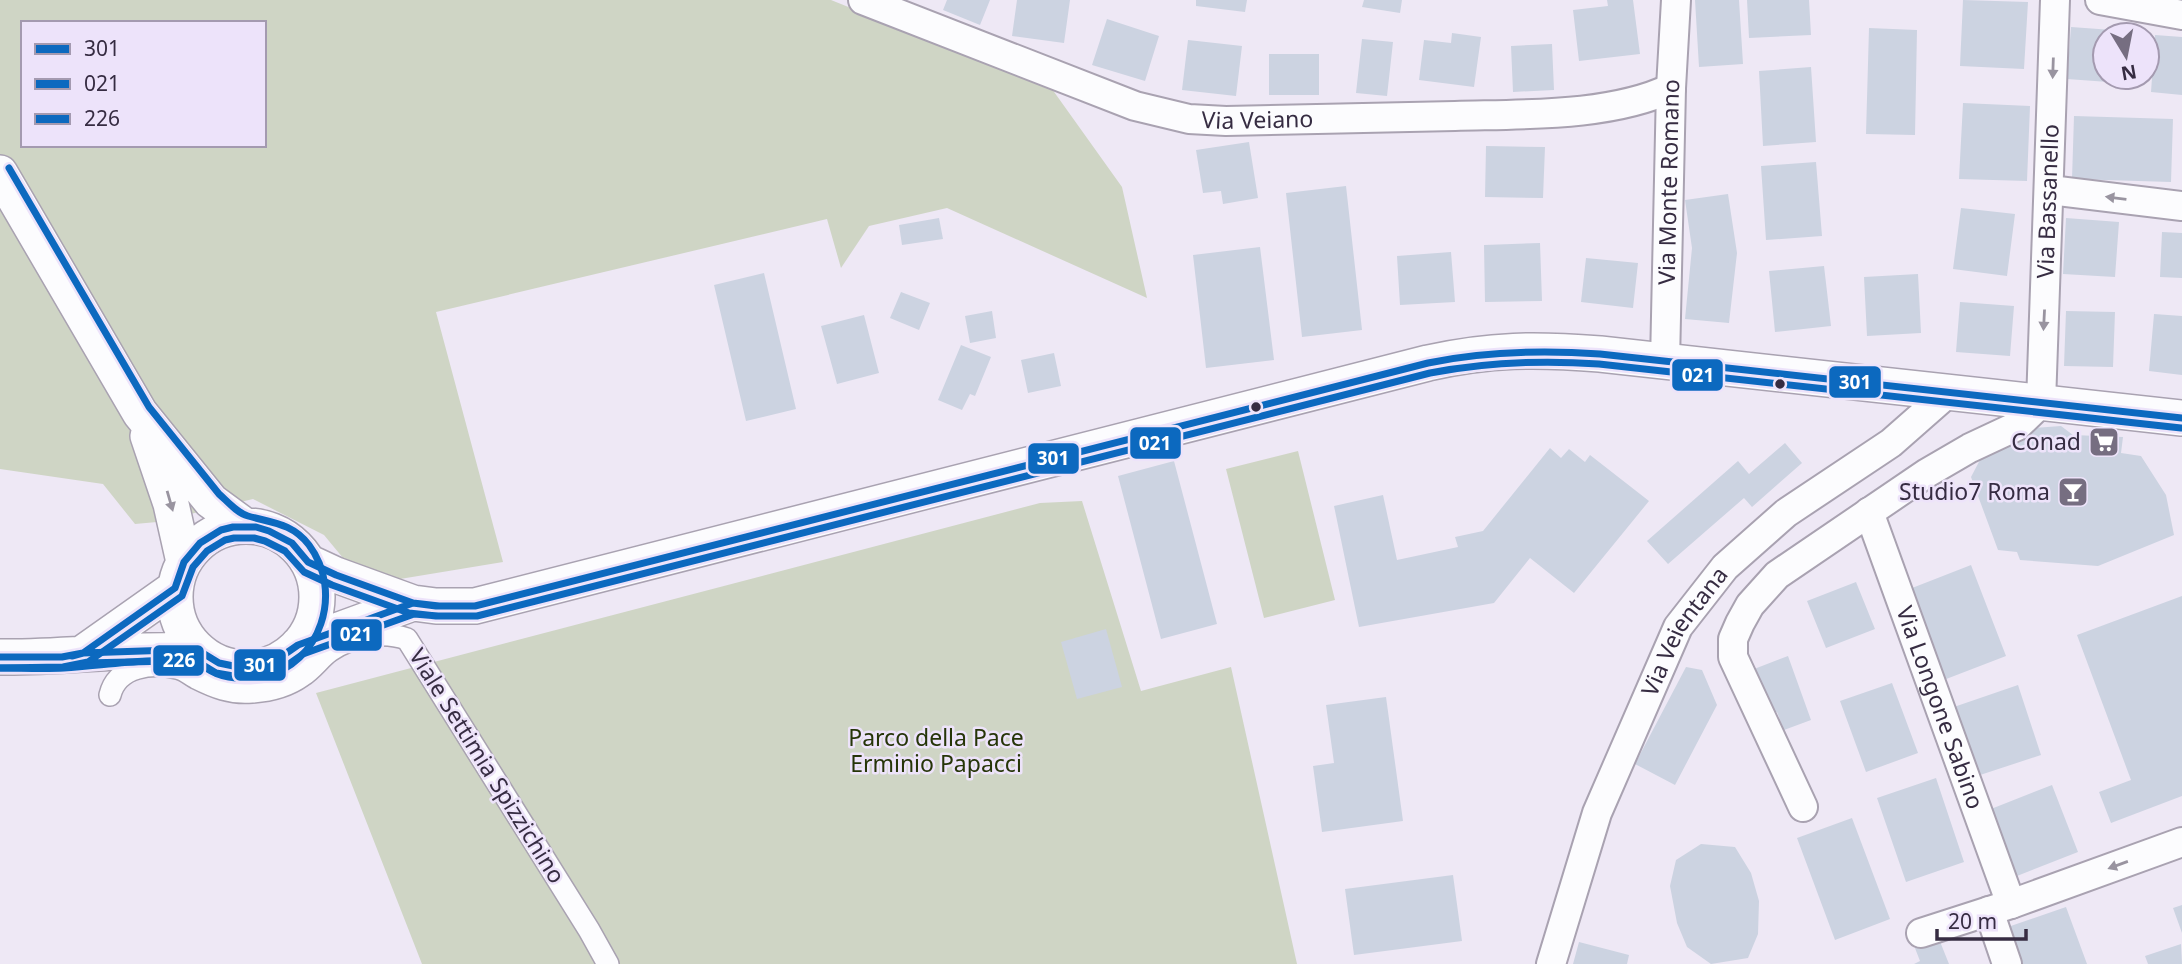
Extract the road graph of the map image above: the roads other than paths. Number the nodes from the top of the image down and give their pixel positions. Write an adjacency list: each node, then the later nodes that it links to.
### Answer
1 (863, 0): 6 (street, Via Veiano)
2 (1676, 0): 6 (street, Via Monte Romano)
3 (2055, 0): 8 (street, Via Bassanello, one-way to 8)
4 (2100, 0): 5 (street)
5 (2182, 15)
6 (1671, 88): 10 (street, Via Monte Romano)
7 (0, 173): 13 (street)
8 (2050, 190): 9 (street, one-way to 8); 12 (street, Via Bassanello, one-way to 12)
9 (2182, 206)
10 (1665, 362): 11 (street); 19 (street)
11 (1948, 392): 12 (street); 30 (street, Via Veientana)
12 (2041, 402): 14 (street); 15 (street)
13 (140, 413): 16 (street); 18 (street, one-way to 18)
14 (2182, 418)
15 (1869, 512): 25 (street); 27 (street, Via Longone Sabino)
16 (245, 526): 17 (street); 18 (street)
17 (308, 562): 19 (street); 20 (street)
18 (179, 575): 21 (street); 22 (street)
19 (413, 603): 20 (street)
20 (298, 645): 21 (street)
21 (201, 652): 22 (street)
22 (83, 653): 23 (street)
23 (0, 657)
24 (110, 695): 29 (street, Viale Settimia Spizzichino)
25 (1803, 807)
26 (2182, 842): 27 (street, one-way to 27)
27 (2000, 907): 28 (street); 31 (street, Via Longone Sabino)
28 (1922, 933)
29 (608, 964)
30 (1550, 964)
31 (2007, 964)

